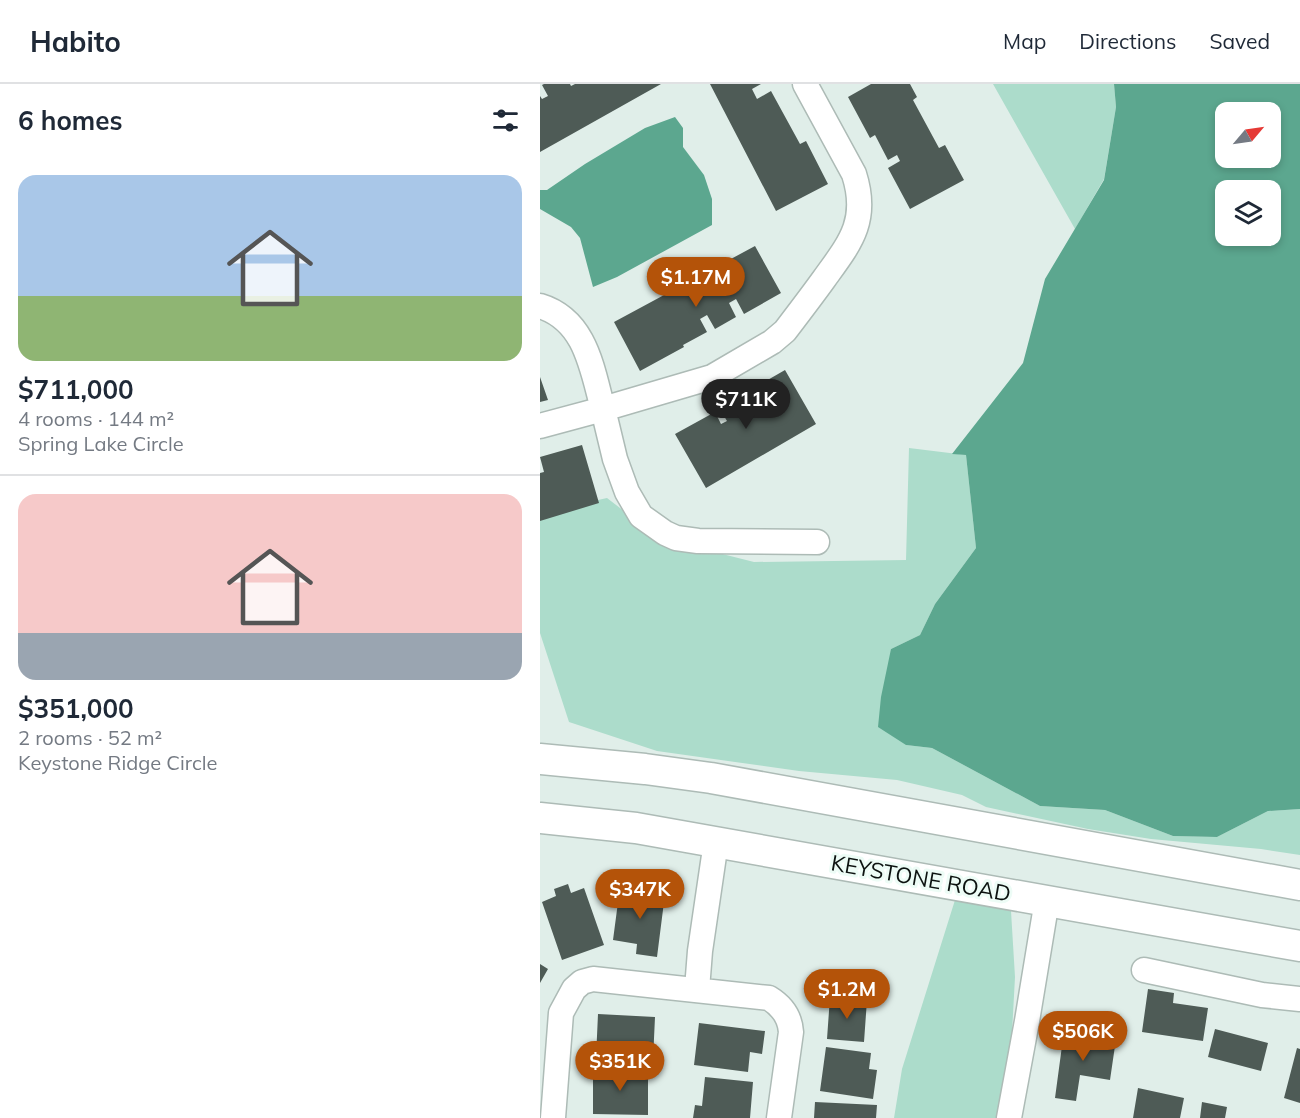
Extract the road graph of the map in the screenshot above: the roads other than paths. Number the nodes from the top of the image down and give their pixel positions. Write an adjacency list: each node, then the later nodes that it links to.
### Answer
1 (805, 84): 3 (street)
2 (540, 306): 3 (street)
3 (603, 409): 4 (street); 5 (street)
4 (540, 426)
5 (817, 542)
6 (540, 759): 9 (main road)
7 (540, 818): 8 (main road, KEYSTONE ROAD)
8 (716, 842): 10 (main road, KEYSTONE ROAD); 13 (street)
9 (1300, 885)
10 (1047, 900): 11 (main road, KEYSTONE ROAD); 17 (street)
11 (1300, 946)
12 (1144, 970): 14 (street)
13 (697, 989): 15 (street); 16 (street)
14 (1300, 999)
15 (553, 1118)
16 (779, 1118)
17 (1009, 1118)

